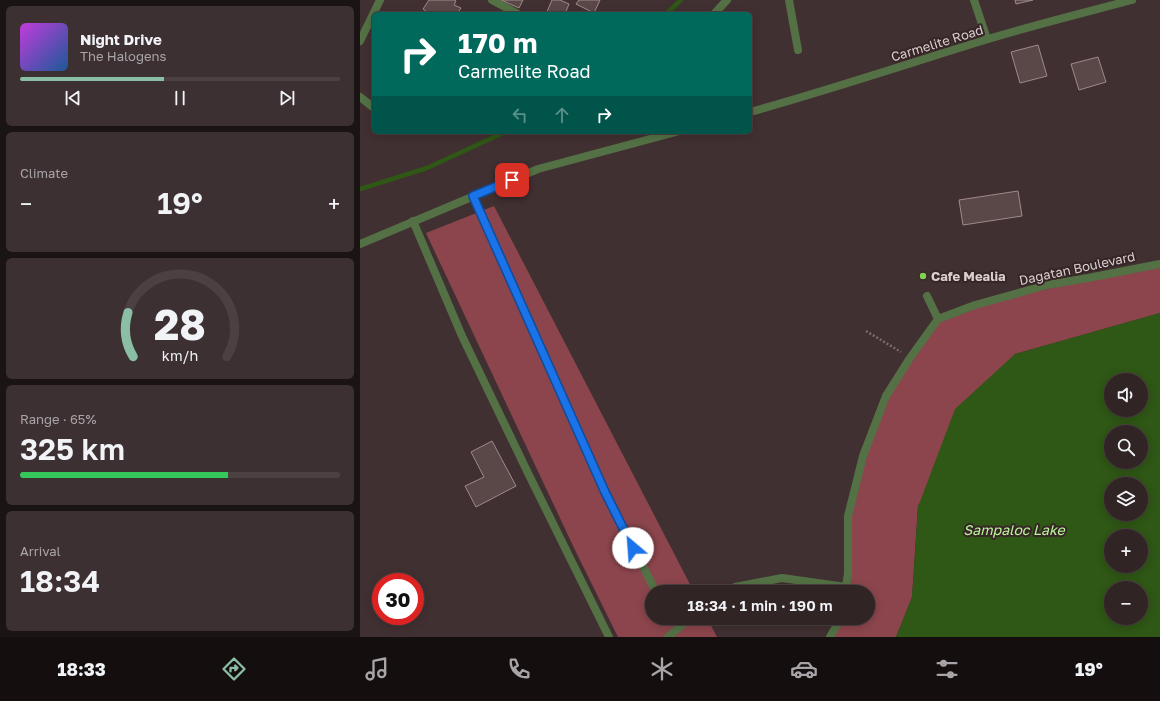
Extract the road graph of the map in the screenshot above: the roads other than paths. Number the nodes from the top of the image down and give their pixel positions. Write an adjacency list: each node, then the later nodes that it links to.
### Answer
1 (380, 0): 7 (street)
2 (492, 0): 8 (street)
3 (727, 0): 9 (street)
4 (789, 0): 13 (street)
5 (974, 0): 11 (street)
6 (1132, 0): 11 (street, Carmelite Road)
7 (378, 12)
8 (514, 12)
9 (716, 12)
10 (372, 22): 12 (street)
11 (987, 40): 16 (street, Carmelite Road)
12 (360, 41)
13 (798, 50)
14 (360, 97): 15 (street)
15 (372, 106)
16 (752, 111)
17 (669, 134): 18 (street)
18 (473, 196): 19 (street); 24 (street)
19 (413, 222): 20 (street); 30 (street)
20 (360, 244)
21 (1160, 264): 23 (street, Dagatan Boulevard)
22 (927, 296): 23 (street)
23 (938, 319): 27 (street)
24 (652, 585)
25 (745, 585): 26 (street)
26 (819, 585)
27 (846, 585)
28 (682, 625): 31 (street)
29 (837, 625): 32 (street)
30 (609, 637)
31 (668, 637)
32 (830, 637)

